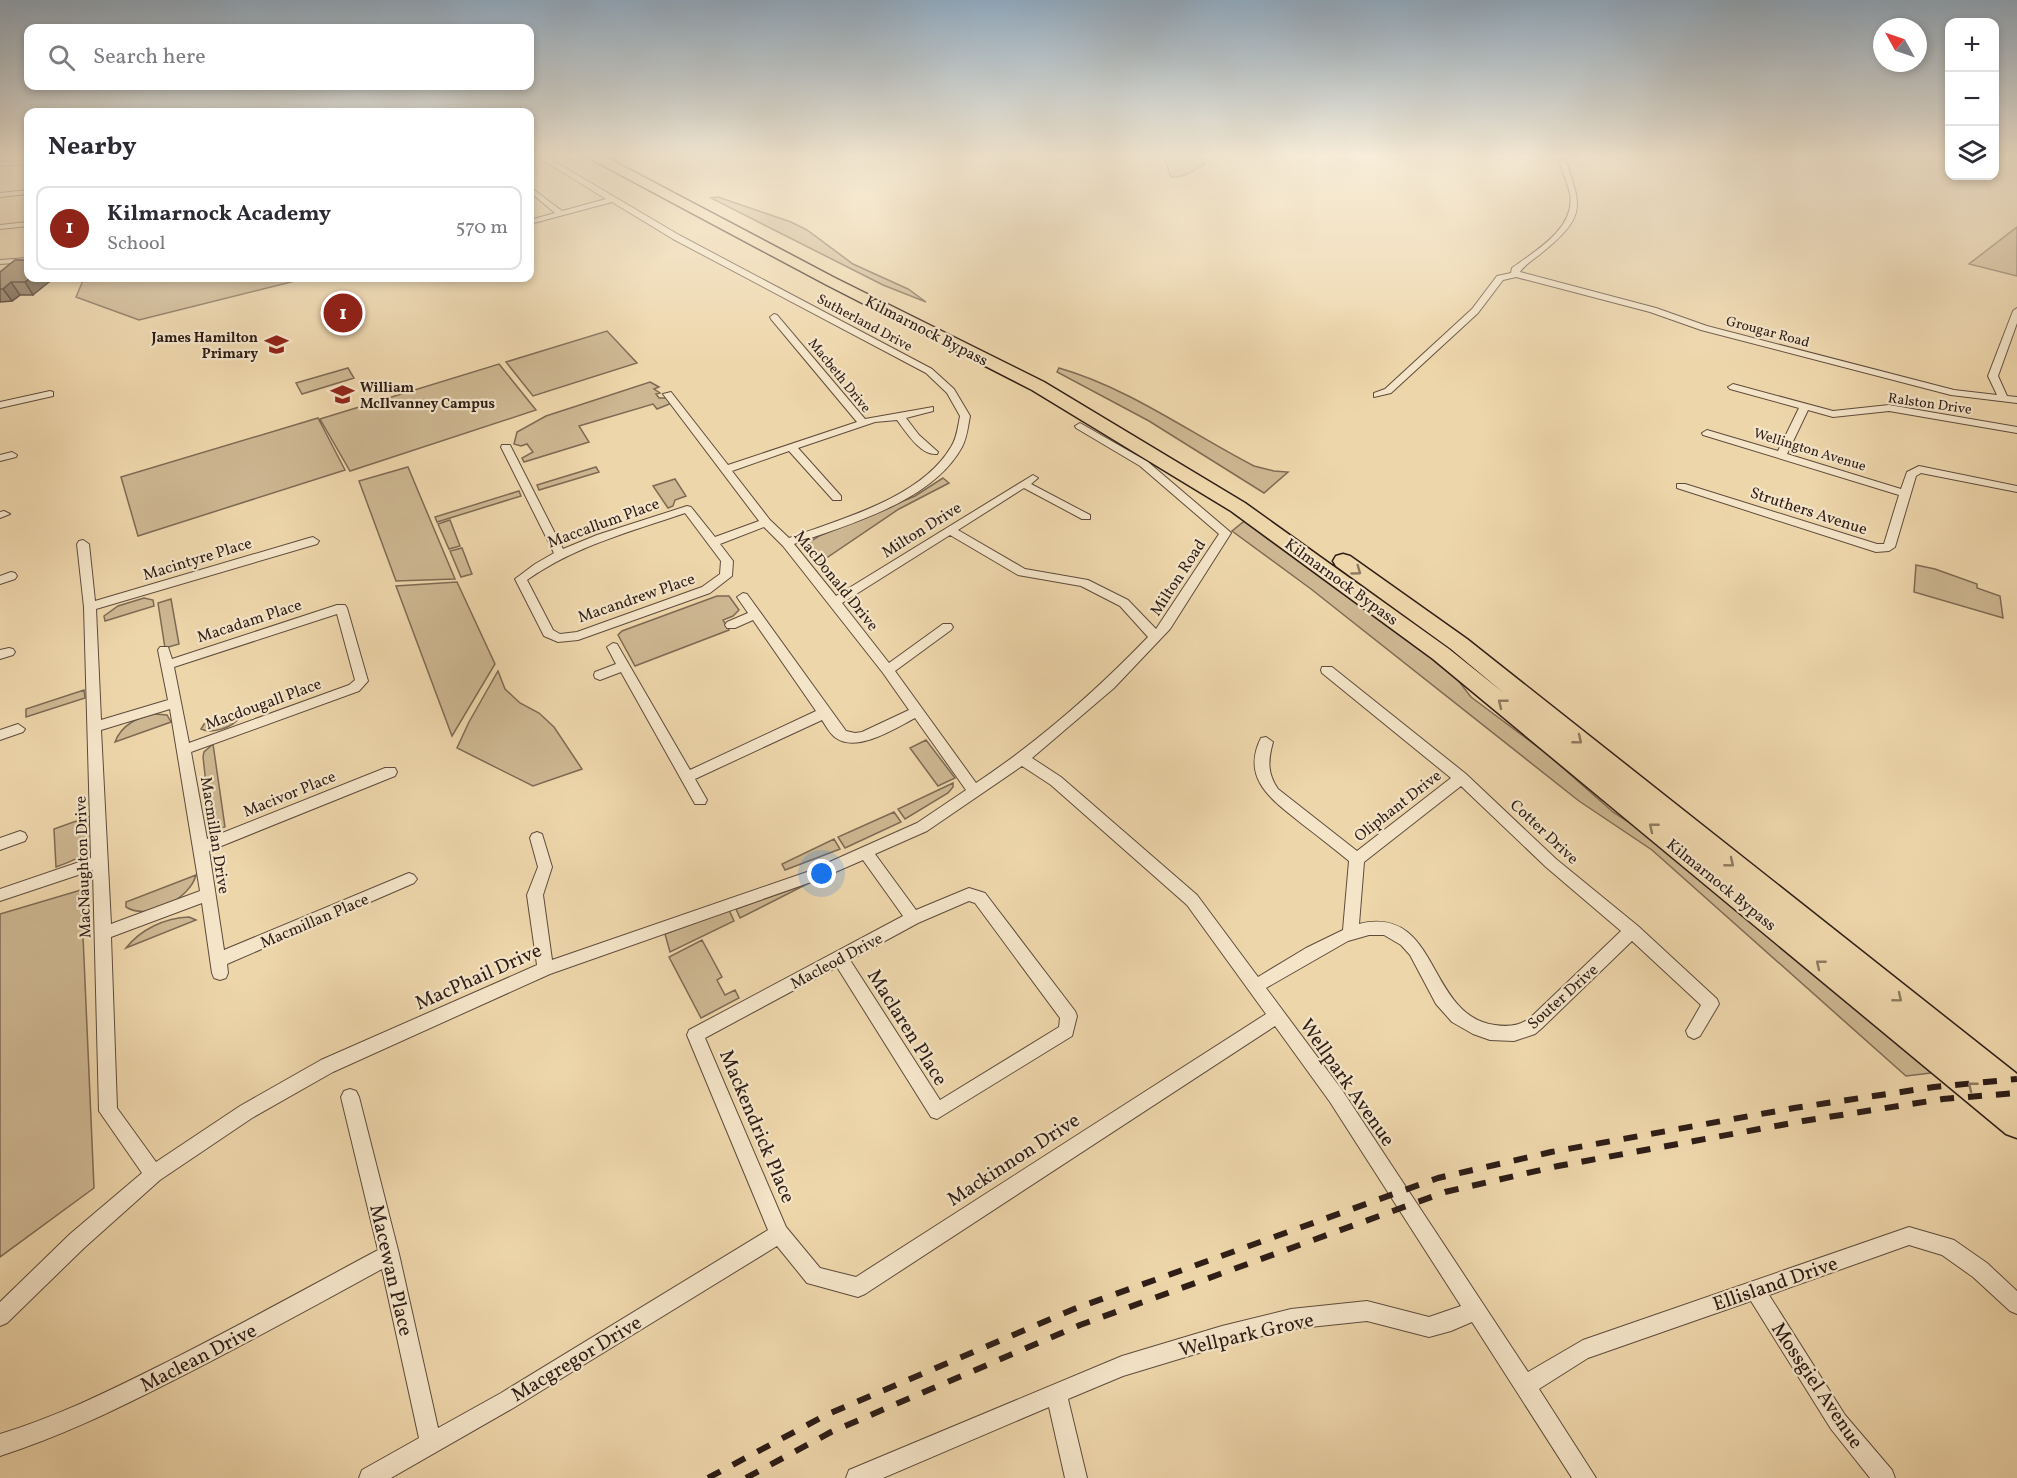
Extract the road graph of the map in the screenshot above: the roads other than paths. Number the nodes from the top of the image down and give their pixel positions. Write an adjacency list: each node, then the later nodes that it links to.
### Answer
1 (653, 223): 43 (street, Sutherland Drive)
2 (721, 223): 100 (highway, Kilmarnock Bypass, one-way to 2)
3 (741, 223): 98 (highway, Kilmarnock Bypass, one-way to 98)
4 (1565, 223): 9 (street)
5 (24, 224): 6 (street)
6 (0, 227)
7 (24, 260): 8 (street)
8 (0, 262)
9 (1516, 274): 16 (street); 17 (street, Grougar Road)
10 (2016, 314): 12 (street)
11 (774, 317): 23 (street, Macbeth Drive)
12 (2012, 338): 17 (street)
13 (1733, 387): 20 (street, Ralston Drive)
14 (50, 394): 19 (street)
15 (668, 394): 33 (street, MacDonald Drive)
16 (1377, 395)
17 (2004, 399): 18 (street, Grougar Road)
18 (2017, 400)
19 (0, 405)
20 (1804, 408): 25 (street, Ralston Drive); 31 (street)
21 (929, 409): 22 (street)
22 (900, 417): 23 (street); 29 (street)
23 (863, 423): 28 (street, Macbeth Drive)
24 (1080, 426): 53 (street, Milton Road)
25 (2017, 430)
26 (1707, 433): 31 (street, Wellington Avenue)
27 (506, 447): 45 (street)
28 (792, 448): 33 (street, Macbeth Drive); 37 (street)
29 (933, 452)
30 (12, 455): 32 (street)
31 (1781, 455): 36 (street, Wellington Avenue)
32 (0, 458)
33 (727, 469): 39 (street, MacDonald Drive)
34 (1682, 486): 36 (street, Struthers Avenue)
35 (2017, 489): 36 (street, Struthers Avenue)
36 (1903, 493)
37 (837, 498)
38 (1086, 517): 40 (street, Milton Drive)
39 (766, 522): 42 (street); 43 (street, MacDonald Drive)
40 (950, 530): 48 (street, Milton Drive); 53 (street)
41 (313, 541): 49 (street, Macintyre Place)
42 (713, 542): 45 (street, Maccallum Place); 47 (street, Macandrew Place)
43 (787, 543): 48 (street, MacDonald Drive)
44 (83, 544): 49 (street, MacNaughton Drive)
45 (560, 554): 47 (street, Maccallum Place)
46 (743, 597): 50 (street)
47 (532, 603)
48 (835, 603): 58 (street, MacDonald Drive)
49 (90, 607): 65 (street, MacNaughton Drive)
50 (755, 615): 51 (street); 64 (street)
51 (731, 625)
52 (947, 627): 58 (street)
53 (1156, 637): 70 (street, Milton Road)
54 (613, 647): 57 (street)
55 (164, 650): 56 (street, Macmillan Drive)
56 (167, 665): 61 (street, Macadam Place); 62 (street, Macmillan Drive)
57 (623, 666): 60 (street); 72 (street)
58 (888, 670): 63 (street, MacDonald Drive)
59 (1327, 670): 73 (street, Cotter Drive)
60 (600, 675)
61 (354, 688): 69 (street, Macdougall Place)
62 (175, 703): 65 (street); 69 (street, Macmillan Drive)
63 (918, 711): 64 (street); 74 (street, MacDonald Drive)
64 (824, 713): 72 (street)
65 (95, 727): 82 (street, MacNaughton Drive)
66 (18, 729): 67 (street)
67 (0, 735)
68 (1266, 742): 81 (street)
69 (183, 750): 79 (street, Macmillan Drive)
70 (1022, 759): 74 (street, MacPhail Drive); 93 (street, Wellpark Avenue)
71 (390, 772): 79 (street, Macivor Place)
72 (687, 777): 75 (street)
73 (1461, 778): 81 (street, Oliphant Drive); 87 (street, Cotter Drive)
74 (975, 792): 80 (street, MacPhail Drive)
75 (700, 800)
76 (20, 837): 78 (street)
77 (537, 838): 92 (street)
78 (0, 844)
79 (201, 848): 84 (street, Macmillan Drive)
80 (866, 853): 86 (street); 92 (street, MacPhail Drive)
81 (1358, 859): 88 (street, Oliphant Drive)
82 (99, 862): 85 (street); 89 (street, MacNaughton Drive)
83 (410, 879): 91 (street, Macmillan Place)
84 (208, 894): 89 (street); 91 (street, Macmillan Drive)
85 (0, 896)
86 (913, 918): 90 (street, Macleod Drive); 97 (street, Macleod Drive)
87 (1632, 930): 88 (street, Souter Drive); 95 (street, Cotter Drive)
88 (1350, 933): 93 (street)
89 (102, 934): 101 (street, MacNaughton Drive)
90 (840, 958): 96 (street, Macleod Drive); 97 (street, Maclaren Place)
91 (219, 966)
92 (545, 969): 101 (street, MacPhail Drive)
93 (1256, 986): 94 (street, Wellpark Avenue)
94 (1276, 1016): 102 (street, Mackinnon Drive); 106 (street, Wellpark Avenue)
95 (1694, 1031)
96 (695, 1035): 102 (street, Mackendrick Place)
97 (1005, 1070)
98 (2017, 1093)
99 (350, 1097): 103 (street, Macewan Place)
100 (2017, 1123)
101 (154, 1174): 107 (street, MacPhail Drive)
102 (779, 1234): 110 (street, Macgregor Drive)
103 (389, 1254): 110 (street, Macewan Place); 111 (street, Maclean Drive)
104 (1755, 1290): 105 (street, Ellisland Drive); 108 (street, Ellisland Drive); 116 (street, Mossgiel Avenue)
105 (2017, 1304)
106 (1474, 1310): 108 (street, Wellpark Avenue); 109 (street, Wellpark Grove)
107 (0, 1316)
108 (1524, 1386): 115 (street, Wellpark Avenue)
109 (1056, 1394): 113 (street, Wellpark Grove); 114 (street)
110 (431, 1444): 112 (street, Macgregor Drive)
111 (0, 1446)
112 (370, 1478)
113 (857, 1478)
114 (1076, 1478)
115 (1585, 1478)
116 (1884, 1478)

